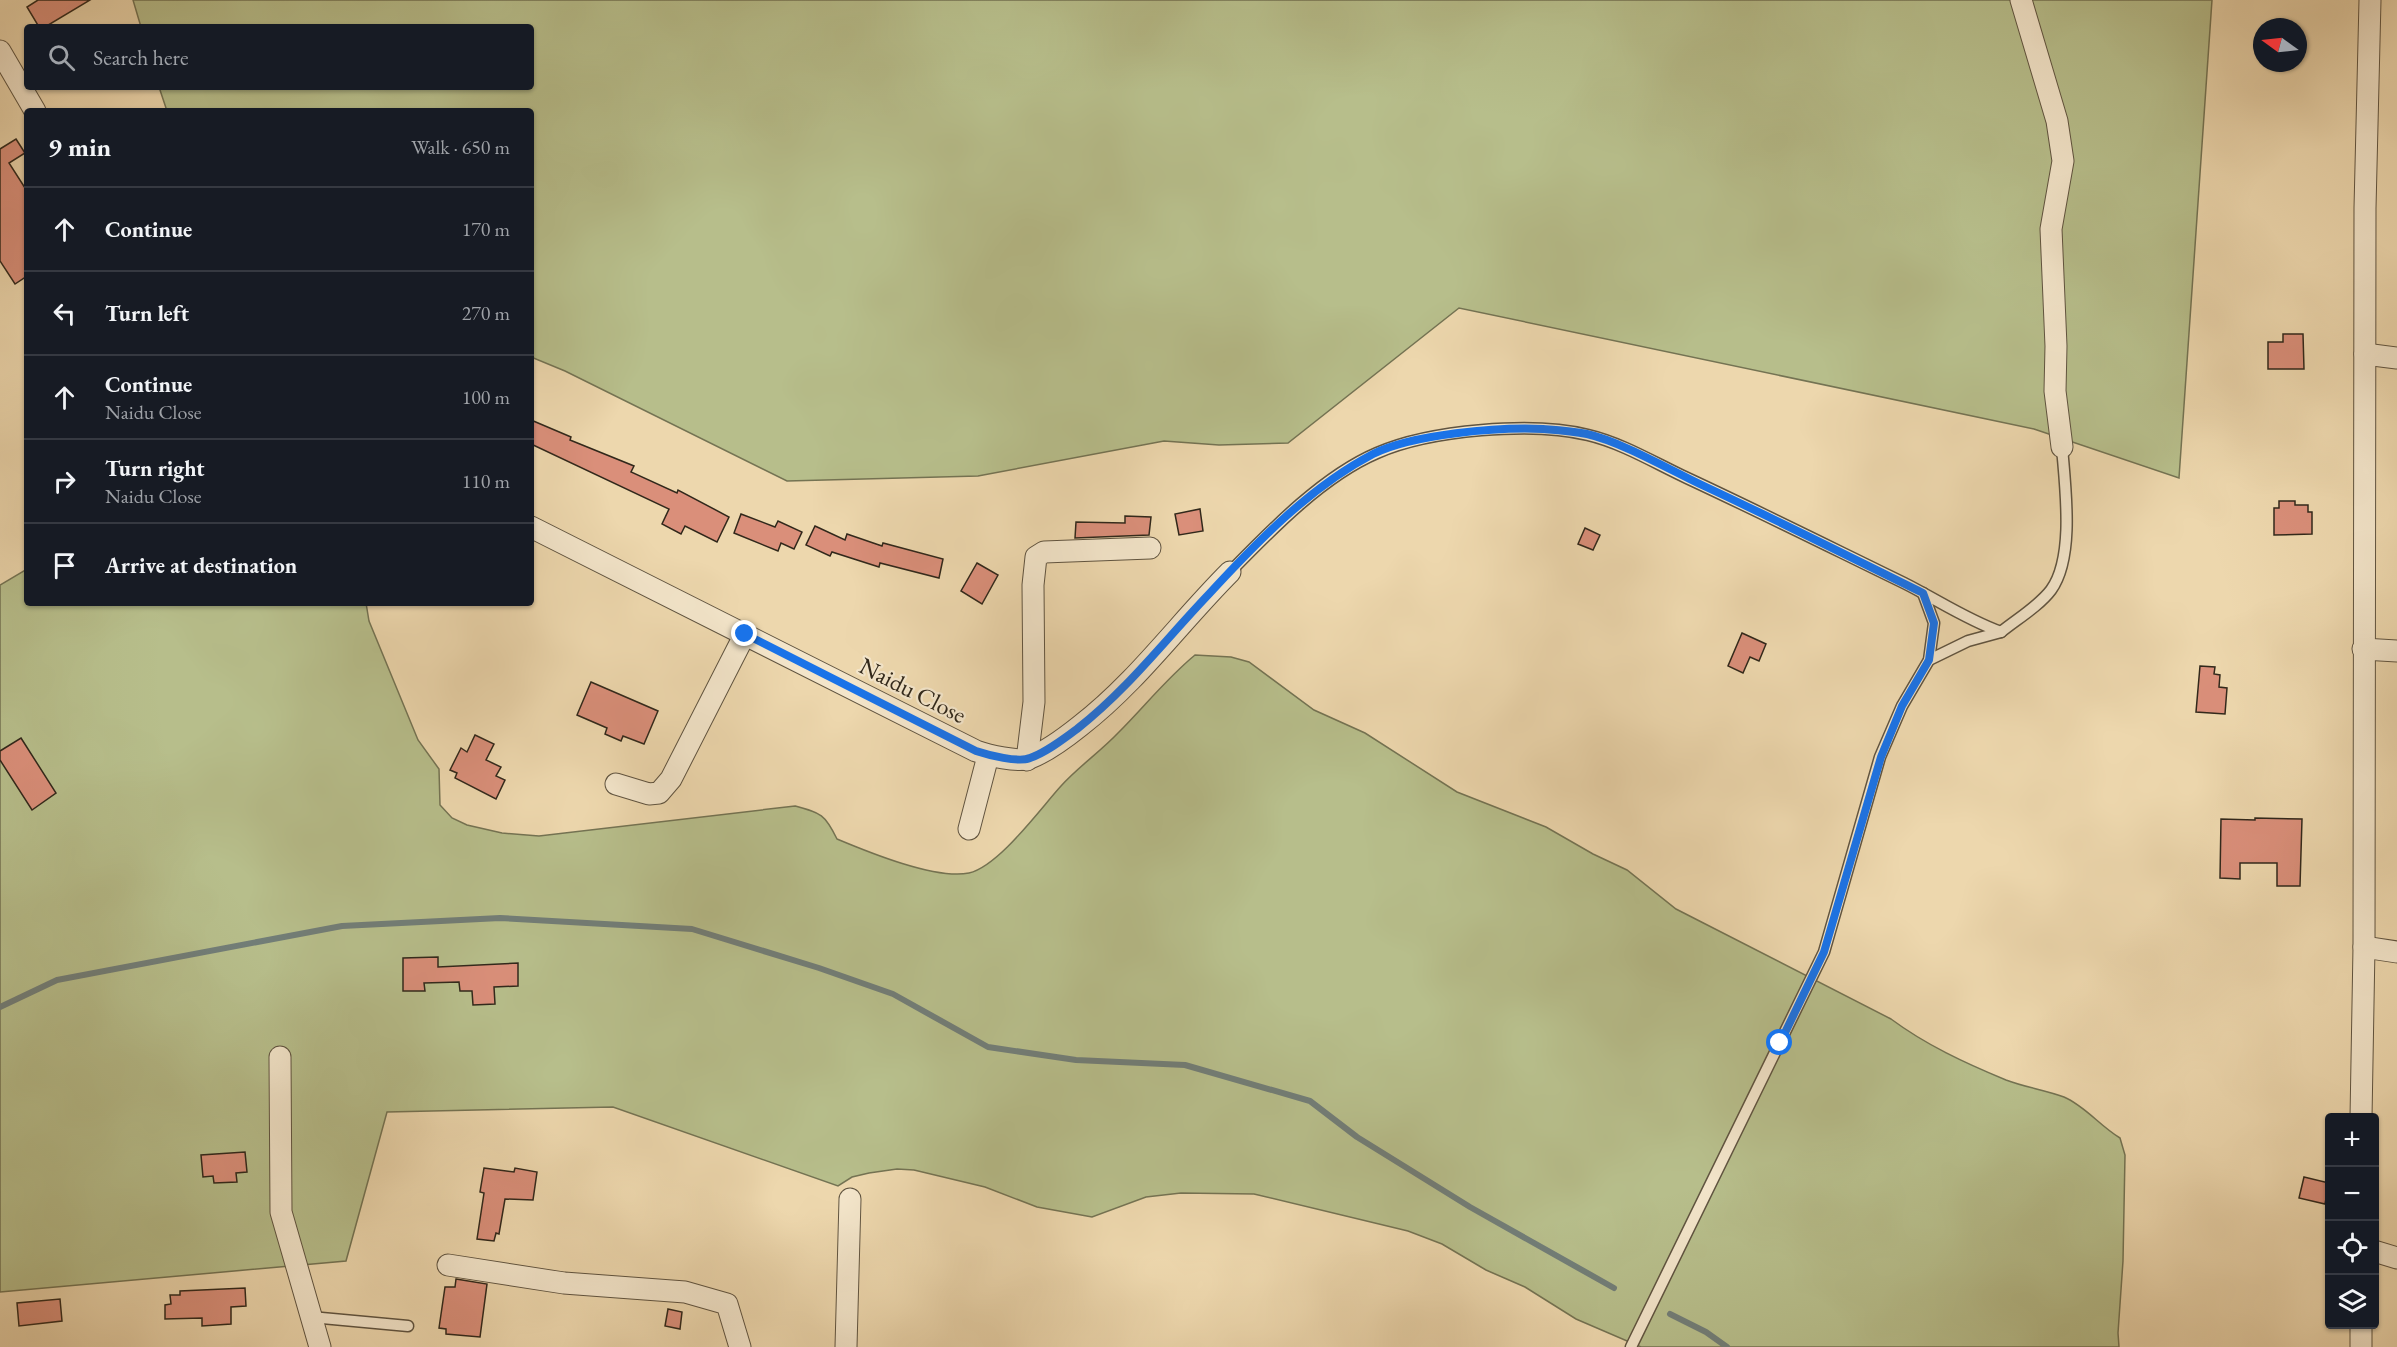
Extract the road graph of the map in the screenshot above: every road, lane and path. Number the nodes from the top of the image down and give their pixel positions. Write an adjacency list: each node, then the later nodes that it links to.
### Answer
1 (2021, 0): 7 (street)
2 (2370, 0): 5 (street)
3 (0, 51): 4 (street)
4 (33, 108)
5 (2365, 354): 6 (street); 14 (street)
6 (2397, 358)
7 (2062, 447): 12 (lane)
8 (534, 528): 13 (street, Naidu Close)
9 (1150, 548): 18 (street)
10 (1230, 572): 11 (lane); 18 (street)
11 (1923, 593): 12 (lane); 16 (lane)
12 (2001, 632): 16 (lane)
13 (745, 634): 17 (street, Naidu Close); 19 (street)
14 (2363, 649): 15 (street); 21 (street)
15 (2397, 651)
16 (1929, 660): 35 (lane)
17 (988, 756): 18 (street, Naidu Close); 20 (street)
18 (1028, 760)
19 (616, 784)
20 (969, 829)
21 (2364, 947): 22 (street); 24 (street)
22 (2397, 952)
23 (280, 1057): 29 (street)
24 (2361, 1113)
25 (850, 1199): 34 (street)
26 (2379, 1253): 27 (street)
27 (2397, 1258)
28 (448, 1265): 33 (street)
29 (311, 1317): 30 (lane); 32 (street)
30 (408, 1326)
31 (2361, 1329): 36 (street)
32 (320, 1347)
33 (740, 1347)
34 (846, 1347)
35 (1631, 1347)
36 (2361, 1347)

